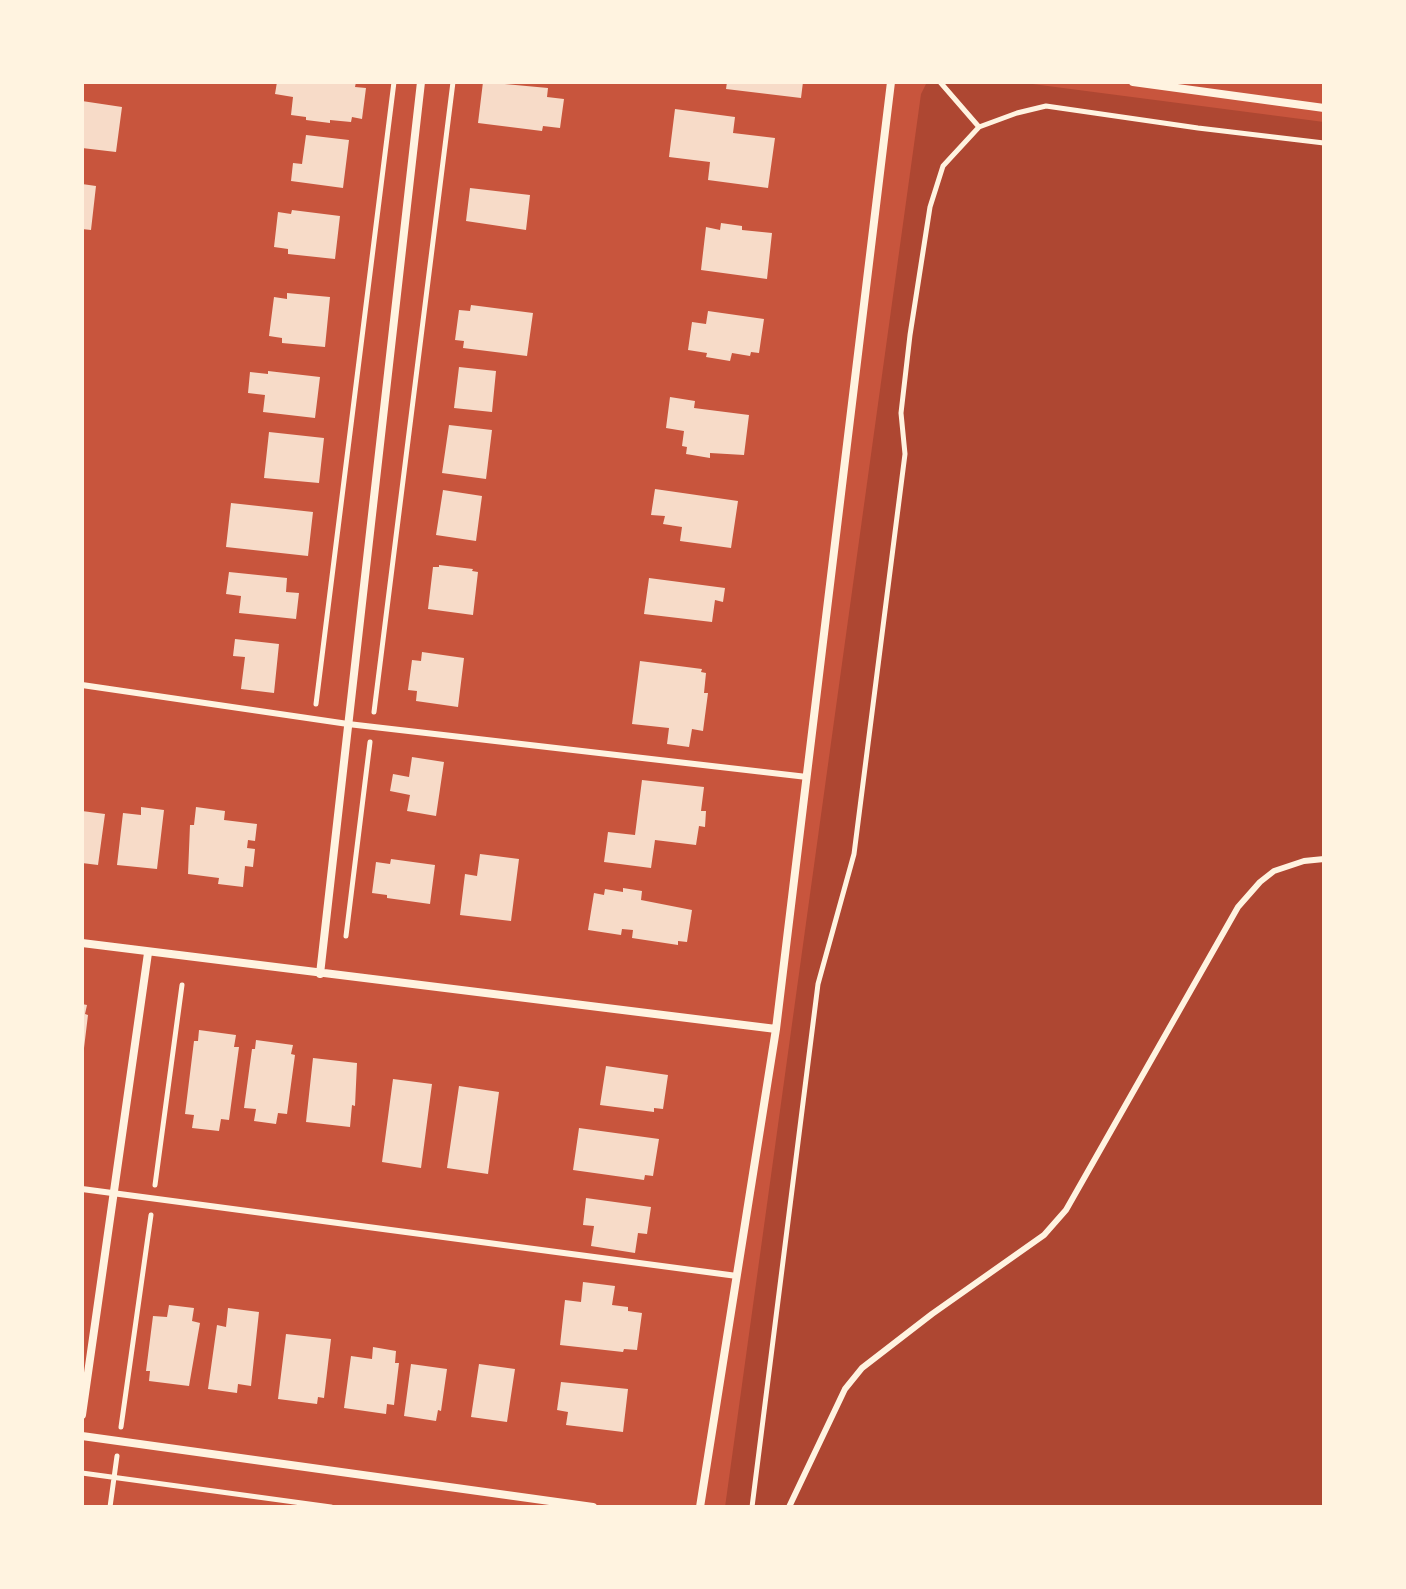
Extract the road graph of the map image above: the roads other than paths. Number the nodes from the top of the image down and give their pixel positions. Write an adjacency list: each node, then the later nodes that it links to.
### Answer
1 (421, 82): 6 (street)
2 (891, 82): 7 (street)
3 (1133, 82): 4 (street)
4 (1324, 108)
5 (82, 685): 6 (lane)
6 (348, 724): 7 (lane); 11 (street)
7 (807, 777): 12 (street)
8 (1324, 859): 20 (lane)
9 (82, 943): 10 (street)
10 (148, 953): 11 (street); 14 (street)
11 (320, 974): 12 (street)
12 (776, 1029): 15 (street)
13 (82, 1189): 14 (lane)
14 (114, 1193): 15 (lane); 16 (street)
15 (737, 1276): 19 (street)
16 (82, 1415)
17 (82, 1436): 18 (street)
18 (593, 1507)
19 (700, 1507)
20 (789, 1507)

